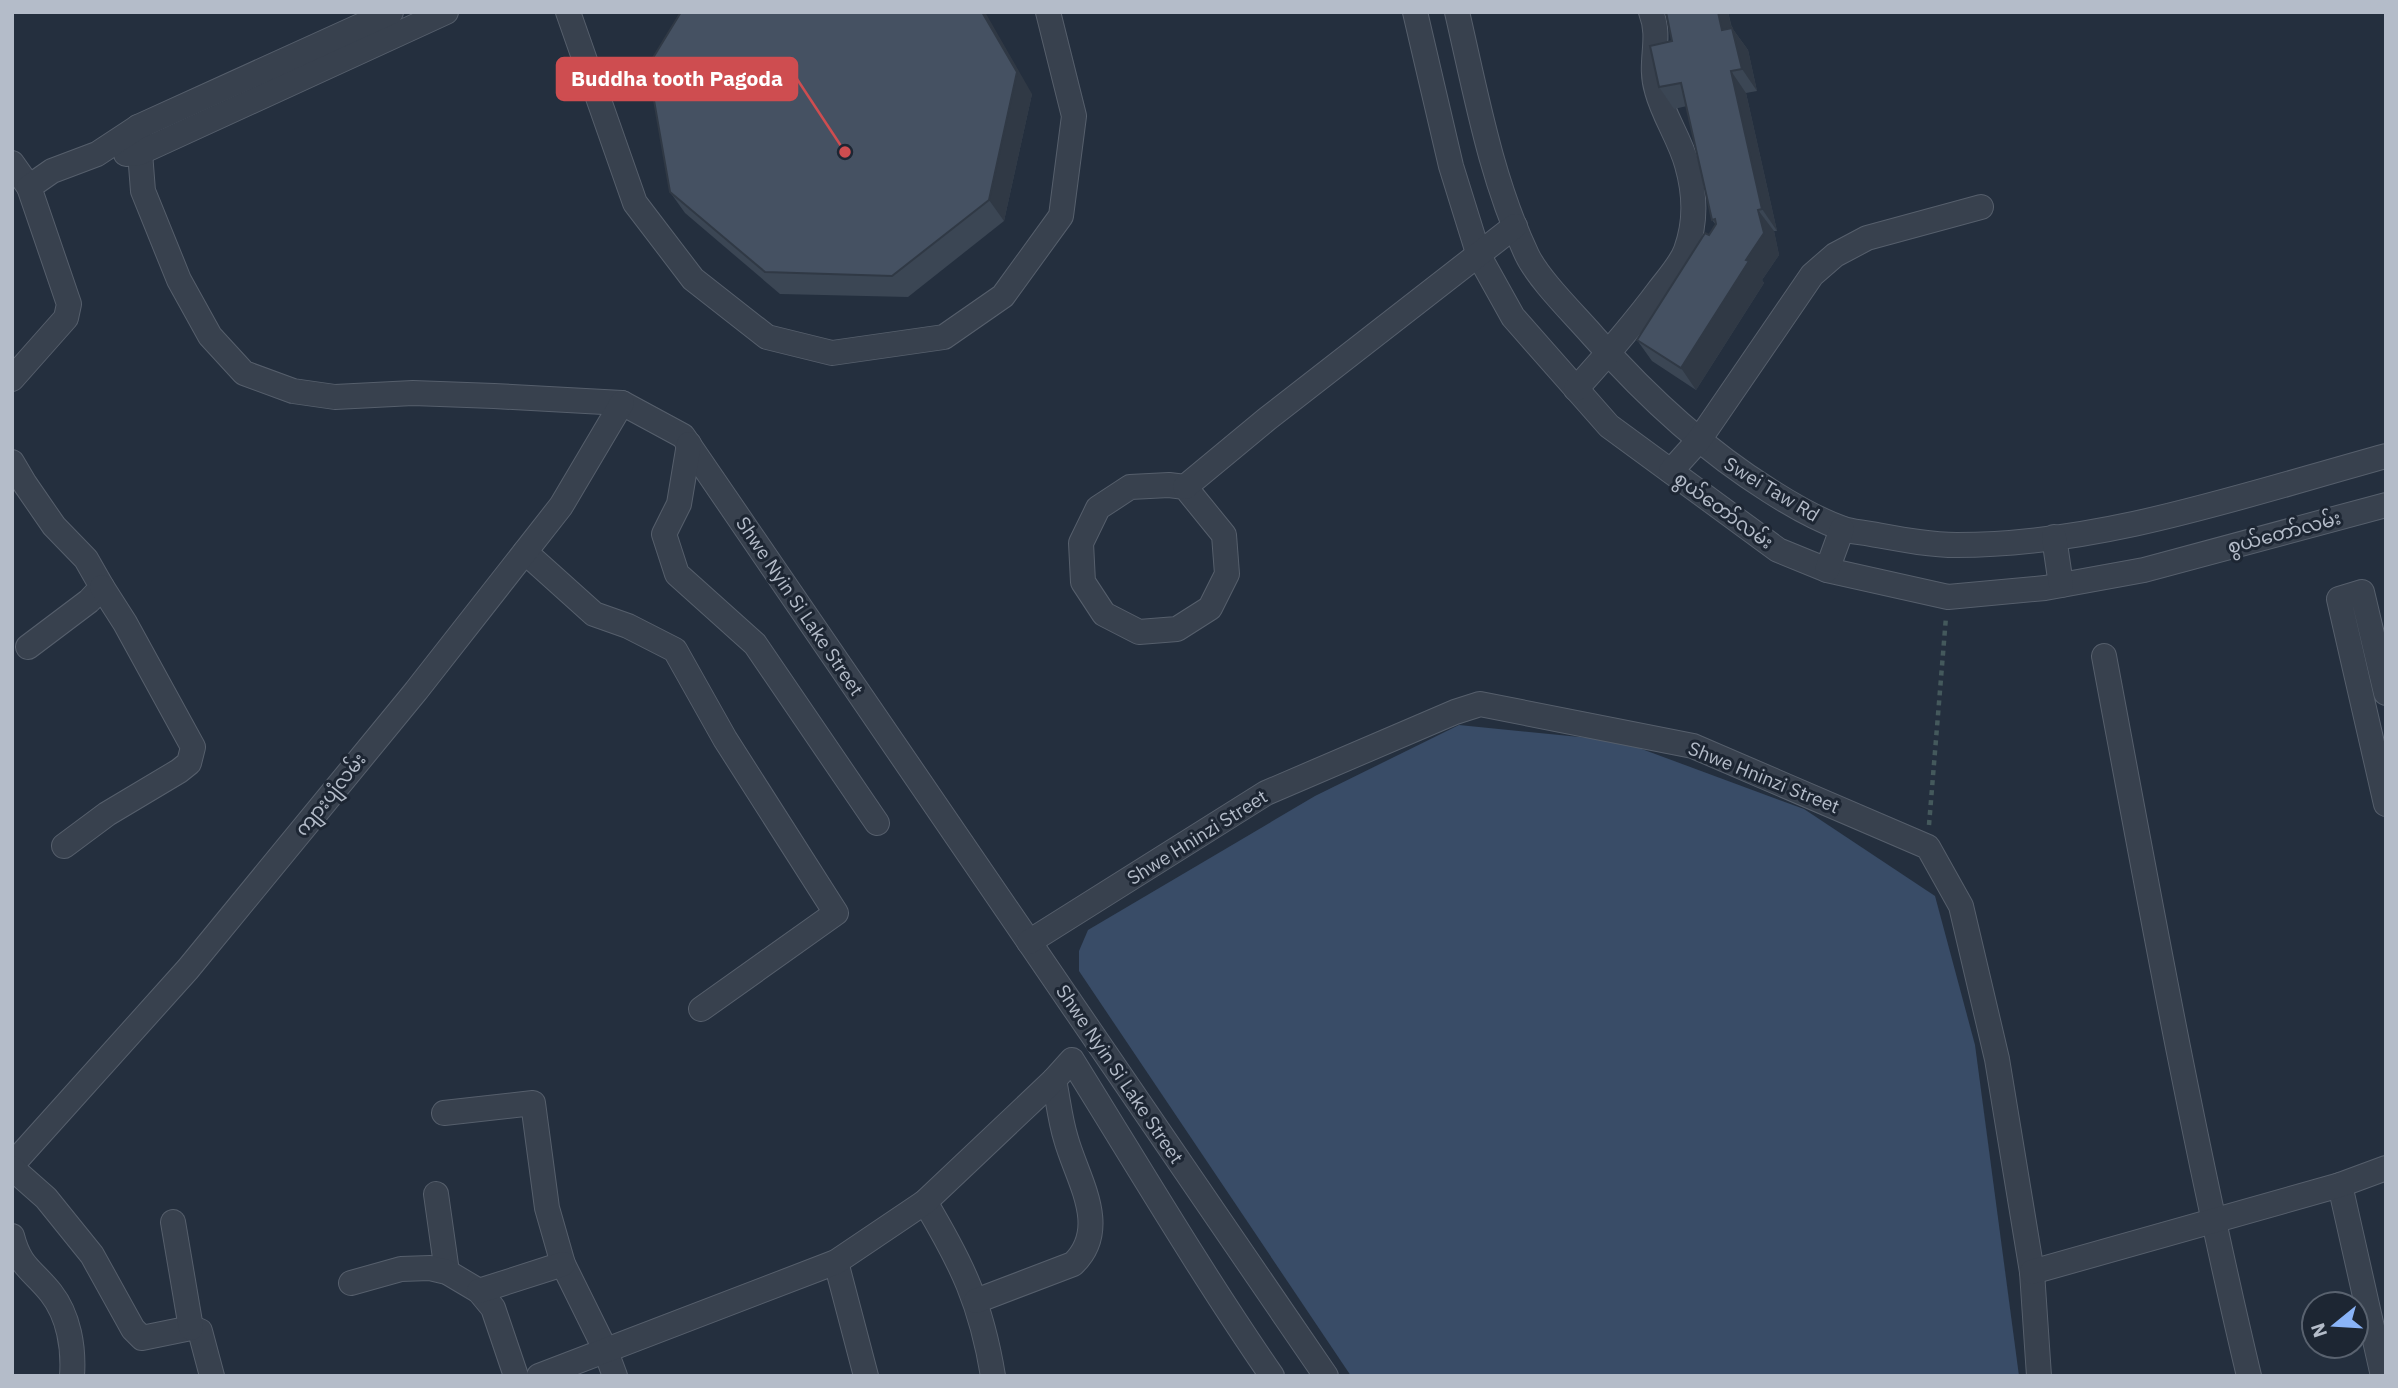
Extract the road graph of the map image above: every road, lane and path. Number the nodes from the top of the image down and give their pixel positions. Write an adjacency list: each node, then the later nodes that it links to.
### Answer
1 (391, 12): 8 (street)
2 (446, 12): 9 (street)
3 (568, 12): 4 (street)
4 (1048, 12)
5 (1415, 12): 15 (street, စွယ်တော်လမ်း)
6 (1457, 12): 14 (street, Swei Taw Rd)
7 (1651, 12): 16 (street)
8 (138, 127): 9 (street, Shwe Nyin Si Lake Street); 10 (street)
9 (139, 153): 10 (street); 19 (street, Shwe Nyin Si Lake Street)
10 (97, 154): 12 (street)
11 (12, 163): 12 (street)
12 (29, 187): 17 (street)
13 (1982, 207): 20 (street)
14 (1515, 226): 15 (street); 16 (street, Swei Taw Rd)
15 (1479, 256): 18 (street, စွယ်တော်လမ်း); 25 (street)
16 (1609, 354): 18 (street); 20 (street, Swei Taw Rd)
17 (12, 379)
18 (1576, 389): 24 (street, စွယ်တော်လမ်း)
19 (622, 403): 21 (street, Shwe Nyin Si Lake Street); 29 (street, ကျားပျံလမ်း)
20 (1699, 440): 24 (street); 27 (street, Swei Taw Rd)
21 (689, 444): 38 (street); 41 (street, Shwe Nyin Si Lake Street)
22 (2386, 456): 28 (street, Swei Taw Rd)
23 (12, 462): 32 (street)
24 (1671, 471): 30 (street, စွယ်တော်လမ်း)
25 (1185, 487): 25 (street)
26 (2386, 505): 31 (street, စွယ်တော်လမ်း)
27 (1842, 529): 28 (street, Swei Taw Rd); 30 (street)
28 (2054, 537): 31 (street)
29 (525, 552): 42 (street); 45 (street, ကျားပျံလမ်း)
30 (1828, 570): 33 (street, စွယ်တော်လမ်း)
31 (2061, 585): 33 (street, စွယ်တော်လမ်း)
32 (102, 587): 34 (street); 39 (street)
33 (1948, 597): 40 (path)
34 (28, 647)
35 (2104, 656): 51 (street)
36 (2386, 693): 37 (street)
37 (2386, 804)
38 (877, 823)
39 (64, 846)
40 (1928, 847): 41 (street, Shwe Hninzi Street); 56 (street)
41 (1029, 942): 70 (street, Shwe Nyin Si Lake Street)
42 (701, 1009)
43 (1054, 1080): 49 (street); 59 (street); 69 (street)
44 (444, 1113): 54 (street)
45 (12, 1167): 60 (street)
46 (2386, 1168): 47 (street)
47 (2340, 1185): 51 (street); 73 (street)
48 (436, 1194): 55 (street)
49 (925, 1202): 53 (street); 59 (street)
50 (173, 1222): 60 (street)
51 (2212, 1222): 56 (street); 72 (street)
52 (12, 1236): 62 (street)
53 (836, 1262): 61 (street); 67 (street)
54 (563, 1264): 58 (street); 61 (street)
55 (447, 1272): 57 (street); 58 (street)
56 (2032, 1272): 71 (street)
57 (351, 1283)
58 (479, 1291): 64 (street)
59 (976, 1301): 68 (street)
60 (191, 1328): 63 (street)
61 (605, 1349): 65 (street); 66 (street)
62 (72, 1376)
63 (212, 1376)
64 (516, 1376)
65 (539, 1376)
66 (615, 1376)
67 (866, 1376)
68 (993, 1376)
69 (1272, 1376)
70 (1326, 1376)
71 (2039, 1376)
72 (2249, 1376)
73 (2383, 1376)

